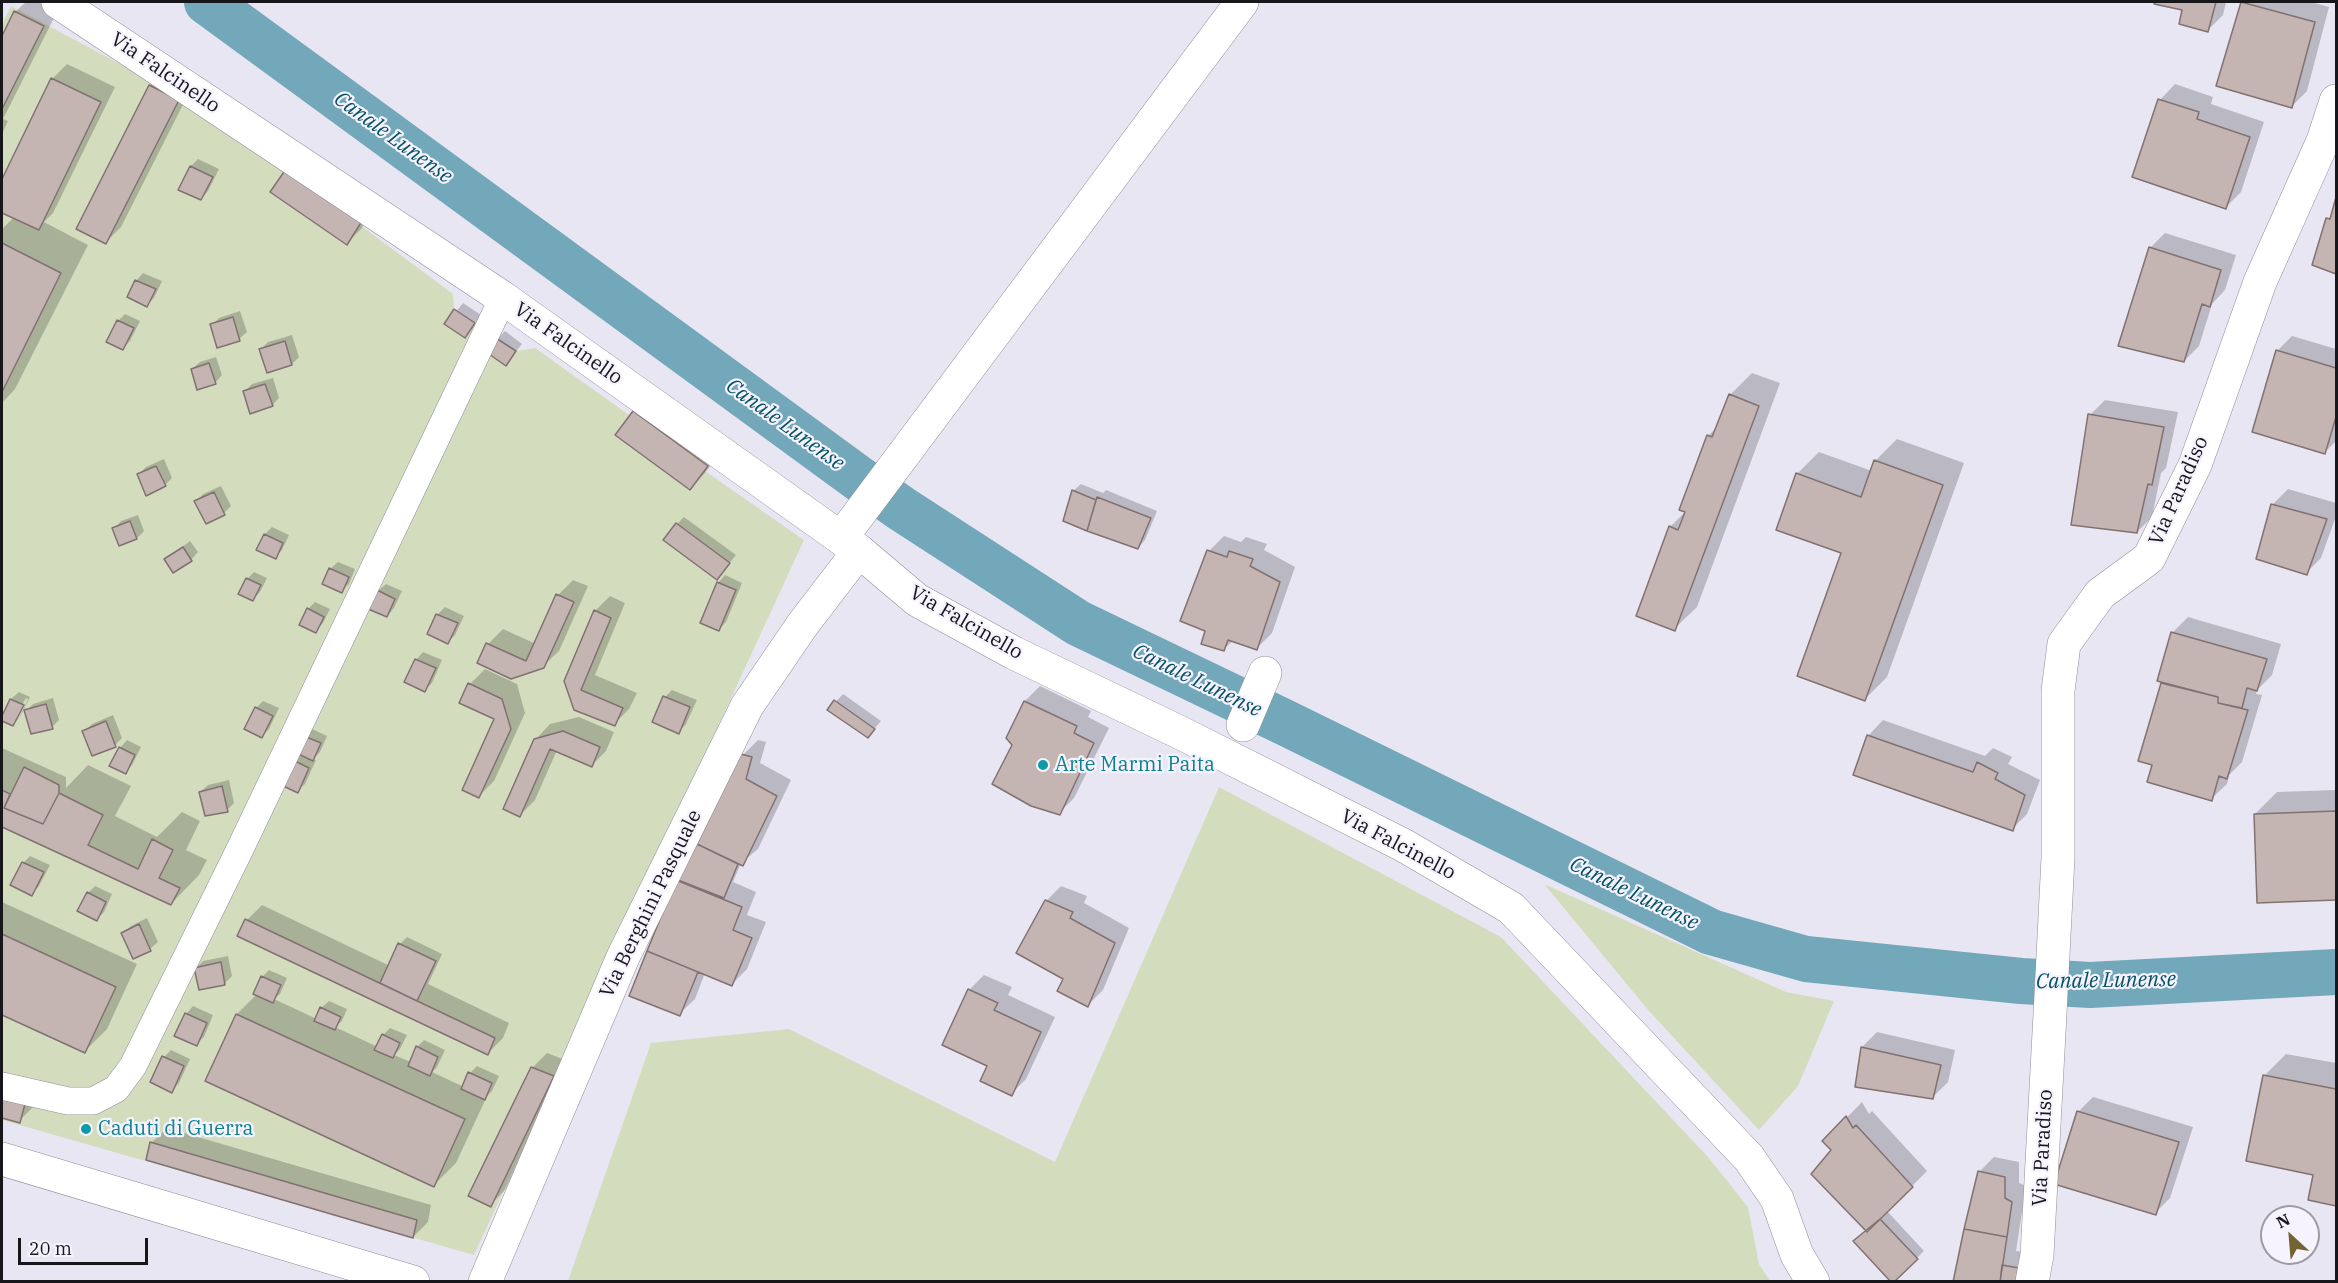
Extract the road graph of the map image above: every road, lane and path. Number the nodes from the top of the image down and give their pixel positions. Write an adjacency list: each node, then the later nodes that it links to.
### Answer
1 (58, 2): 4 (street, Via Falcinello)
2 (1242, 2): 5 (street, Via Berghini Pasquale)
3 (2337, 101): 13 (street, Via Paradiso)
4 (503, 298): 5 (street, Via Falcinello); 8 (lane)
5 (850, 544): 11 (street, Via Berghini Pasquale); 12 (street, Via Falcinello)
6 (1265, 672): 7 (street)
7 (1245, 722)
8 (2, 1086)
9 (2, 1159): 10 (street)
10 (413, 1281)
11 (485, 1281)
12 (1813, 1281)
13 (2032, 1281)

